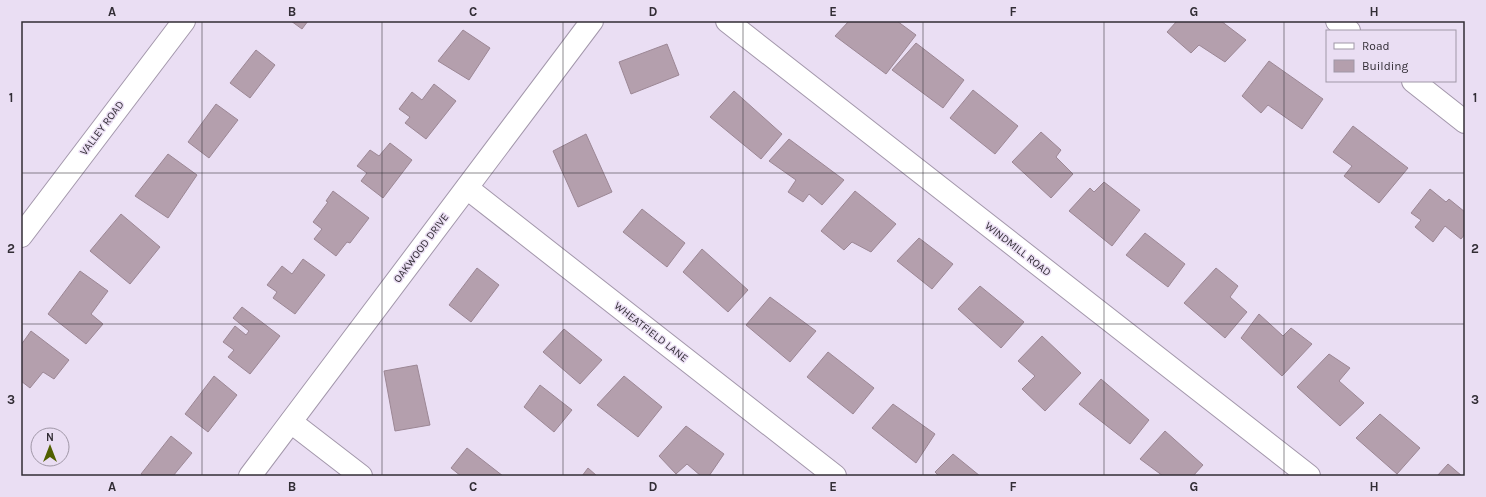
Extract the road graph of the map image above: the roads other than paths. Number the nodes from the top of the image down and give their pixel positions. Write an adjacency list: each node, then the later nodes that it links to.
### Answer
1 (184, 21): 9 (street, VALLEY ROAD)
2 (592, 21): 8 (street, OAKWOOD DRIVE)
3 (727, 21): 14 (street, WINDMILL ROAD)
4 (1336, 21): 5 (street)
5 (1348, 30)
6 (1414, 82): 7 (street)
7 (1465, 122)
8 (467, 188): 10 (street, OAKWOOD DRIVE); 13 (street, WHEATFIELD LANE)
9 (21, 236)
10 (291, 422): 11 (street, OAKWOOD DRIVE); 12 (street)
11 (250, 476)
12 (361, 476)
13 (835, 476)
14 (1309, 476)

